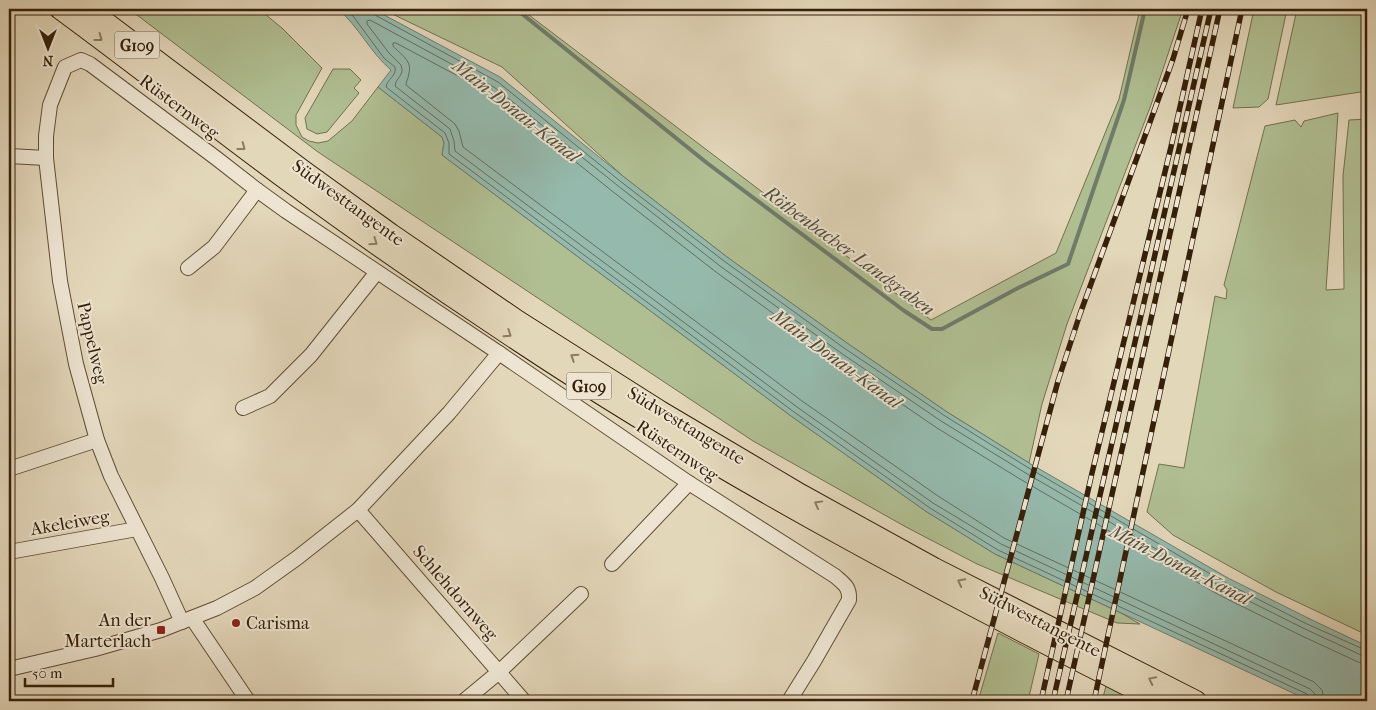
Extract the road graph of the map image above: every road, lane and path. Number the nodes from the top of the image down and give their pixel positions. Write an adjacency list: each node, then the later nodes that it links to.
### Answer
1 (60, 9): 26 (highway, Südwesttangente / G109, one-way to 26)
2 (88, 9): 27 (highway, Südwesttangente / G109, one-way to 2)
3 (75, 62): 5 (street, Pappelweg); 6 (street, Rüsternweg)
4 (9, 156): 5 (street)
5 (46, 158): 11 (street, Pappelweg)
6 (257, 190): 7 (street); 8 (street, Rüsternweg)
7 (188, 268)
8 (377, 272): 9 (street, Rüsternweg); 10 (street)
9 (499, 353): 13 (street, Rüsternweg); 14 (street)
10 (242, 408)
11 (97, 440): 12 (street); 15 (street, Pappelweg)
12 (9, 469)
13 (689, 482): 17 (street); 25 (street, Rüsternweg)
14 (358, 510): 19 (street); 21 (street, Schlehdornweg)
15 (137, 529): 16 (street, Akeleiweg); 19 (street, Pappelweg)
16 (9, 552)
17 (612, 564)
18 (581, 594): 21 (street)
19 (187, 620): 20 (street); 22 (street, Pappelweg)
20 (9, 669)
21 (499, 672): 23 (street); 24 (street, Schlehdornweg)
22 (248, 701)
23 (464, 701)
24 (524, 701)
25 (789, 701)
26 (1158, 701)
27 (1196, 701)

